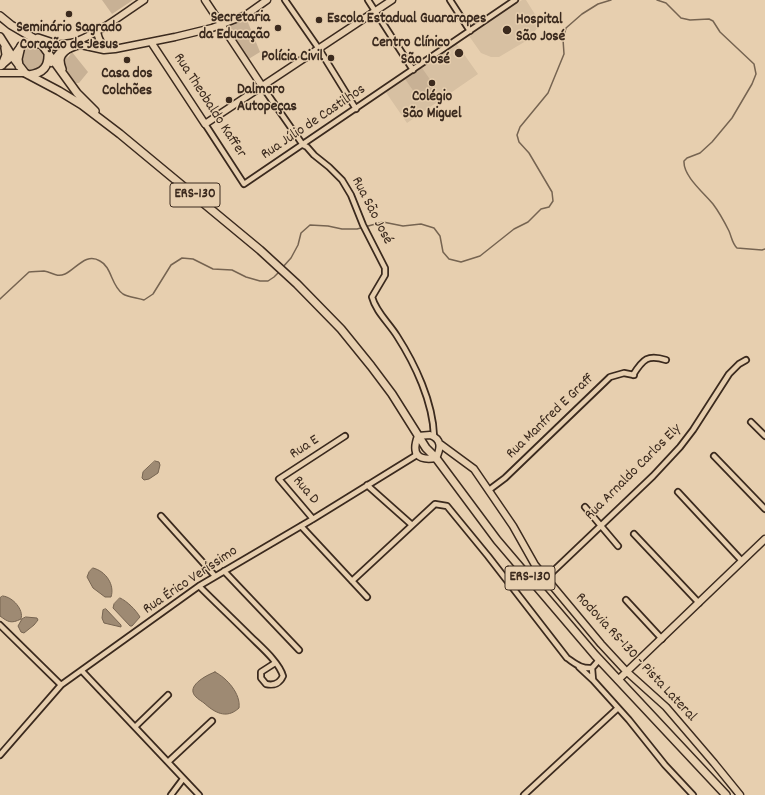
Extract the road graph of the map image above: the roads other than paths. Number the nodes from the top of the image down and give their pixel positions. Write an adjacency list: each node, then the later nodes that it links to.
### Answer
1 (144, 0): 14 (street)
2 (205, 0): 11 (street, Rua São José)
3 (267, 0): 11 (street)
4 (286, 0): 20 (street)
5 (368, 0): 9 (street)
6 (392, 0): 9 (street)
7 (450, 0): 13 (street)
8 (515, 0): 13 (street, Rua Júlio de Castilhos)
9 (376, 11): 20 (street); 27 (street)
10 (0, 16): 12 (main road, ERS-130)
11 (222, 25): 16 (street); 32 (street, Rua São José)
12 (21, 31): 18 (main road, ERS-130); 19 (main road)
13 (470, 31): 27 (street, Rua Júlio de Castilhos)
14 (97, 32): 19 (street); 21 (street)
15 (1, 38): 23 (main road, ERS-130); 25 (main road)
16 (151, 42): 21 (street); 34 (street, Rua Theobaldo Kaffer)
17 (21, 46): 18 (main road); 23 (street); 26 (main road)
18 (43, 46): 19 (street); 22 (main road, ERS-130)
19 (73, 46): 21 (street); 24 (street); 31 (main road)
20 (319, 49): 32 (street); 33 (street)
21 (110, 50)
22 (48, 52): 24 (main road, ERS-130); 28 (main road)
23 (12, 56): 25 (street); 26 (main road, ERS-130)
24 (54, 60): 28 (street); 31 (main road, ERS-130)
25 (1, 66)
26 (19, 66): 30 (main road, ERS-130)
27 (413, 70): 33 (street, Rua Júlio de Castilhos)
28 (43, 71): 30 (main road)
29 (0, 73): 30 (street)
30 (27, 74): 35 (main road, ERS-130)
31 (66, 79): 35 (main road, ERS-130)
32 (262, 86): 34 (street); 36 (street, Rua São José)
33 (356, 109): 36 (street, Rua Júlio de Castilhos)
34 (205, 124): 37 (street, Rua Theobaldo Kaffer)
35 (120, 134): 42 (main road, ERS-130)
36 (303, 145): 37 (street, Rua Júlio de Castilhos); 43 (street, Rua São José)
37 (244, 184)
38 (666, 360): 51 (street, Rua Manfred E Graff)
39 (746, 360): 58 (street, Rua Arnaldo Carlos Ely)
40 (752, 422): 44 (street)
41 (345, 436): 49 (street, Rua E)
42 (418, 436): 43 (street); 46 (street); 48 (main road, ERS-130)
43 (434, 436): 45 (street, Rodovia RS-130 - Pista Lateral)
44 (765, 436)
45 (440, 444): 48 (street); 51 (street, Rodovia RS-130 - Pista Lateral)
46 (416, 453): 48 (street); 50 (street, Rua Érico Veríssimo)
47 (714, 456): 54 (street)
48 (436, 458): 75 (main road, ERS-130)
49 (279, 479): 56 (street, Rua D)
50 (367, 485): 56 (street, Rua Érico Veríssimo); 57 (street)
51 (489, 490): 66 (street, Rodovia RS-130 - Pista Lateral)
52 (678, 492): 63 (street)
53 (585, 507): 58 (street)
54 (765, 509)
55 (161, 516): 65 (street)
56 (313, 519): 59 (street, Rua Érico Veríssimo)
57 (412, 525): 67 (street); 77 (street)
58 (600, 525): 62 (street); 66 (street, Rua Arnaldo Carlos Ely)
59 (301, 526): 64 (street, Rua Érico Veríssimo); 67 (street)
60 (634, 534): 71 (street)
61 (765, 539): 63 (street)
62 (618, 546)
63 (742, 561): 71 (street)
64 (224, 571): 65 (street, Rua Érico Veríssimo); 74 (street)
65 (216, 576): 68 (street, Rua Érico Veríssimo)
66 (546, 578): 80 (street, Rodovia RS-130 - Pista Lateral)
67 (352, 581): 69 (street)
68 (199, 586): 76 (street); 79 (street, Rua Érico Veríssimo)
69 (367, 597)
70 (626, 600): 73 (street)
71 (699, 603): 73 (street)
72 (0, 625): 83 (street)
73 (662, 639): 80 (street)
74 (299, 650)
75 (599, 660): 78 (street); 82 (main road, ERS-130)
76 (275, 663): 76 (street)
77 (578, 666): 78 (street); 81 (street)
78 (592, 668): 81 (street)
79 (82, 670): 83 (street, Rua Érico Veríssimo); 87 (street)
80 (626, 671): 82 (street); 96 (street, Rodovia RS-130 - Pista Lateral)
81 (593, 680): 85 (street)
82 (618, 680): 95 (main road, ERS-130)
83 (61, 685): 88 (street, Rua Érico Veríssimo)
84 (168, 695): 87 (street)
85 (618, 708): 93 (street); 94 (street)
86 (212, 721): 89 (street)
87 (135, 727): 89 (street)
88 (0, 755)
89 (168, 762): 90 (street)
90 (183, 779): 91 (street); 92 (street)
91 (171, 795)
92 (199, 795)
93 (524, 795)
94 (693, 795)
95 (726, 795)
96 (740, 795)

